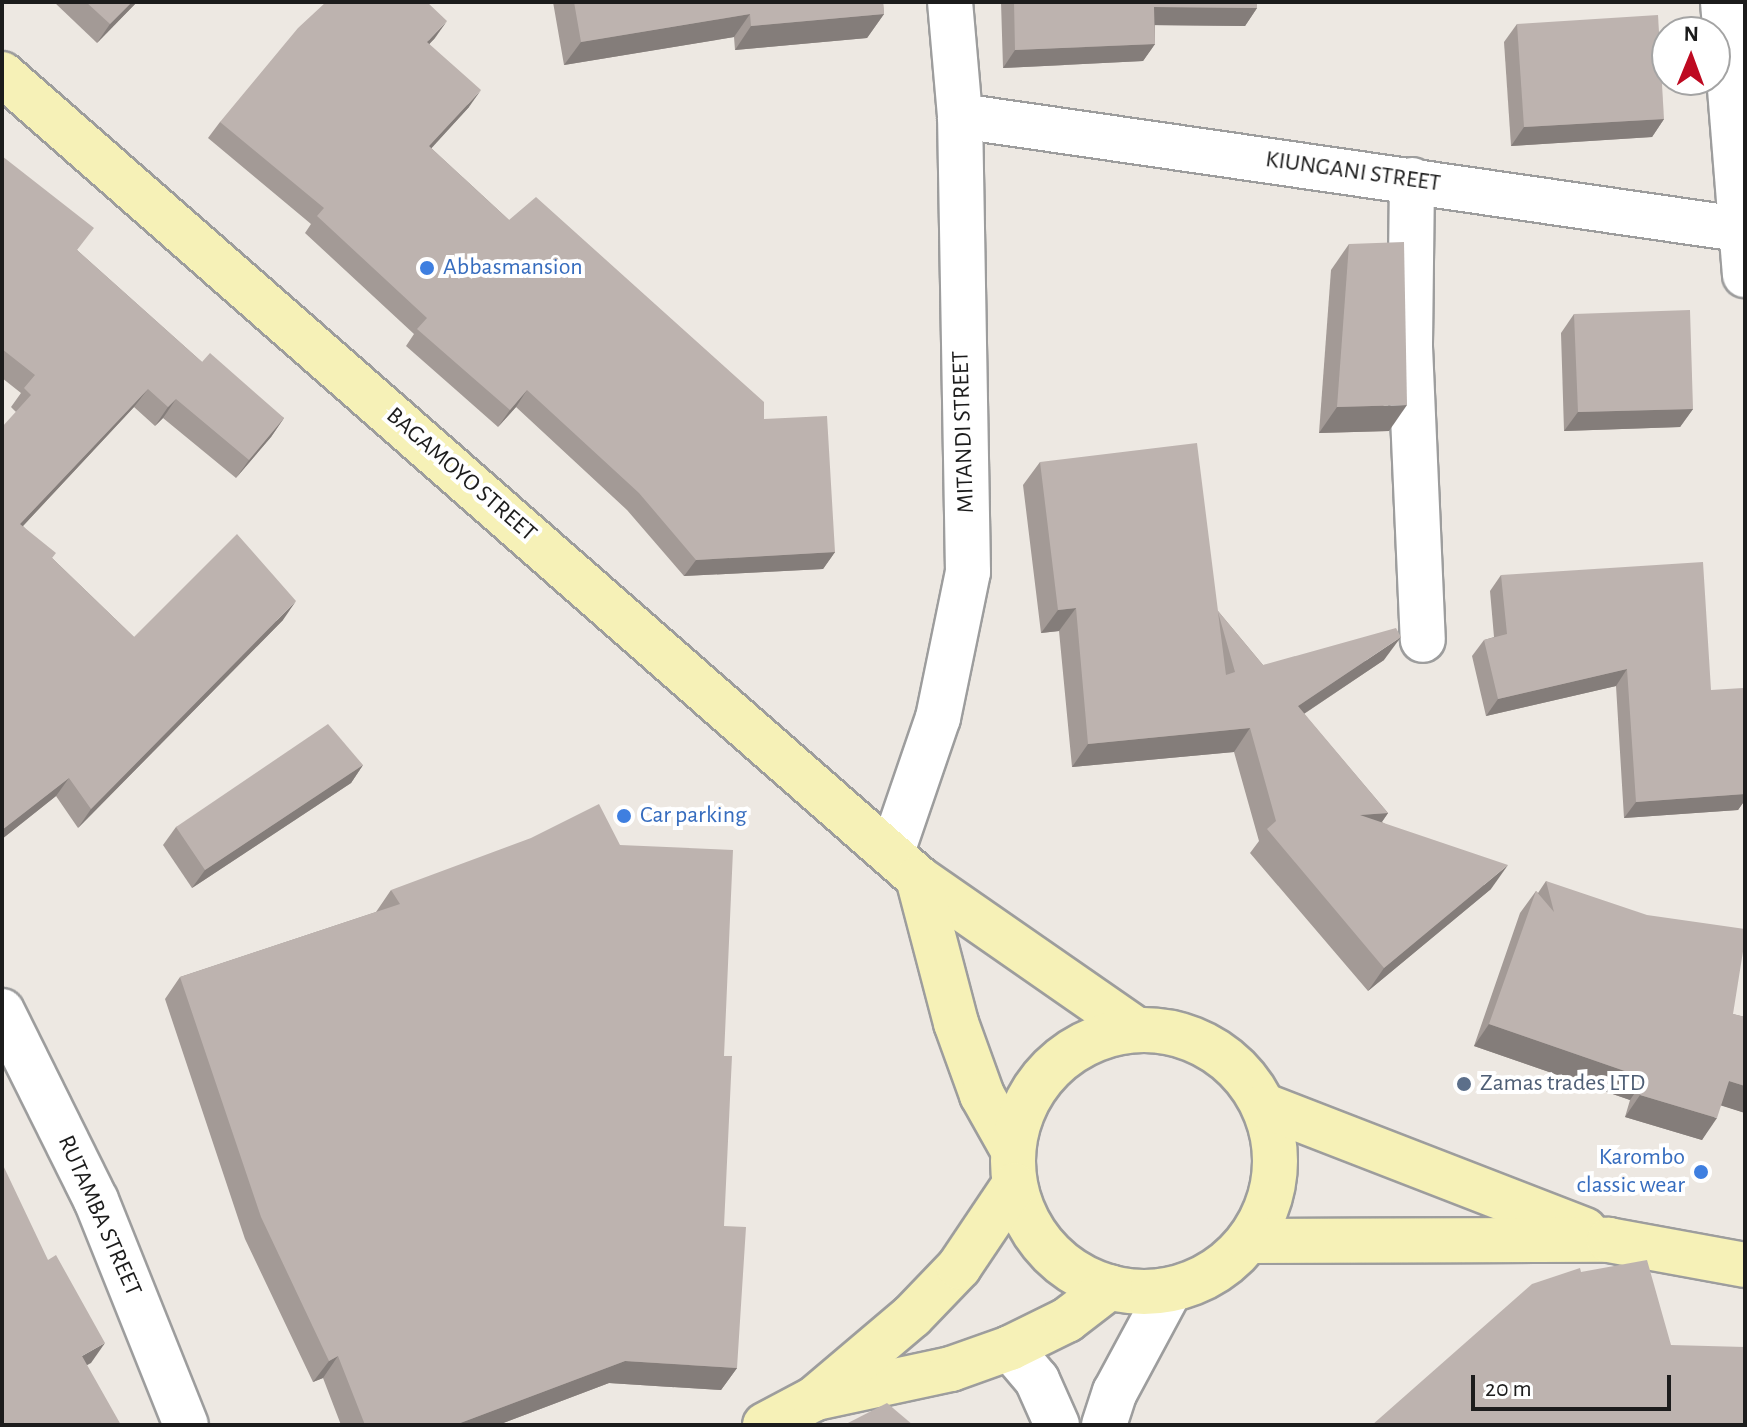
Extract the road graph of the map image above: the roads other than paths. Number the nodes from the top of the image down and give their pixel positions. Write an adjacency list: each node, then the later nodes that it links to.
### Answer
1 (950, 2): 4 (street, MITANDI STREET)
2 (1723, 2): 6 (street)
3 (2, 74): 9 (main road, BAGAMOYO STREET)
4 (960, 116): 5 (street, KIUNGANI STREET); 9 (street, MITANDI STREET)
5 (1412, 180): 6 (street, KIUNGANI STREET); 8 (street)
6 (1743, 230): 7 (street)
7 (1745, 275)
8 (1423, 640)
9 (905, 865): 11 (main road, BAGAMOYO STREET); 13 (main road)
10 (2, 1011): 21 (street, RUTAMBA STREET)
11 (1135, 1029): 12 (main road); 13 (main road)
12 (1265, 1106): 14 (main road); 15 (main road)
13 (1014, 1168): 17 (main road); 20 (main road)
14 (1609, 1240): 15 (main road); 16 (main road)
15 (1249, 1241): 18 (main road)
16 (1745, 1265)
17 (1110, 1287): 18 (main road); 19 (main road)
18 (1170, 1290): 24 (street)
19 (1010, 1348): 20 (main road); 23 (street)
20 (814, 1399): 22 (main road)
21 (186, 1425)
22 (765, 1425)
23 (1057, 1425)
24 (1104, 1425)

